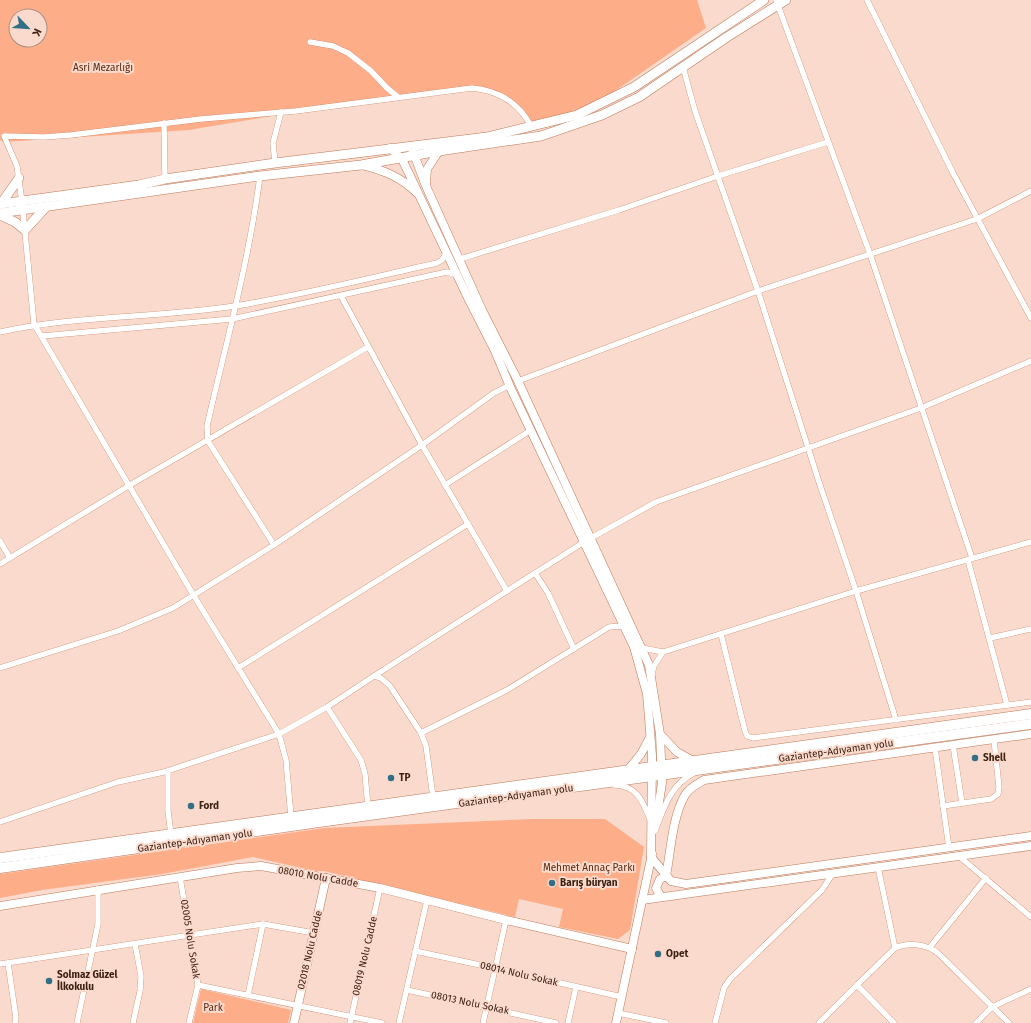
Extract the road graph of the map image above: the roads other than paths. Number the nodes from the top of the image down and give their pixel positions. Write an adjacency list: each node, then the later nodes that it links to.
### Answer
1 (764, 0): 10 (main road)
2 (786, 0): 4 (main road)
3 (867, 0): 29 (street)
4 (777, 3): 6 (main road); 11 (street)
5 (310, 42): 7 (street)
6 (683, 68): 14 (main road); 20 (street)
7 (398, 97): 8 (street); 10 (street)
8 (281, 112): 9 (street); 17 (street)
9 (164, 123): 21 (street); 22 (street)
10 (531, 126): 12 (main road)
11 (828, 142): 20 (street); 32 (street)
12 (411, 145): 13 (main road); 15 (street)
13 (390, 148): 16 (street); 17 (main road)
14 (439, 151): 15 (main road); 23 (street)
15 (414, 155): 16 (main road); 23 (street)
16 (402, 159): 18 (main road); 25 (street)
17 (275, 163): 22 (main road)
18 (361, 165): 19 (main road); 25 (street)
19 (260, 176): 27 (main road); 37 (street)
20 (718, 176): 33 (street); 35 (street)
21 (19, 178): 26 (street); 28 (main road)
22 (165, 179): 26 (main road)
23 (426, 186): 33 (street)
24 (1031, 191): 29 (street)
25 (420, 196): 31 (street)
26 (23, 206): 27 (main road); 28 (main road); 30 (street)
27 (46, 207): 30 (main road)
28 (0, 209): 30 (main road)
29 (978, 219): 32 (street); 38 (street)
30 (25, 230): 40 (street)
31 (447, 252): 34 (street); 37 (street)
32 (870, 254): 35 (street); 47 (street)
33 (460, 259): 45 (street)
34 (458, 276): 36 (street); 46 (street)
35 (758, 291): 45 (street); 51 (street)
36 (340, 296): 39 (street); 43 (street)
37 (236, 306): 39 (street); 40 (street)
38 (1031, 318)
39 (232, 319): 42 (street); 49 (street)
40 (34, 324): 41 (street); 42 (street)
41 (0, 332)
42 (42, 336): 52 (street)
43 (368, 347): 49 (street); 50 (street)
44 (1031, 361): 47 (street)
45 (518, 381): 55 (street)
46 (510, 385): 48 (street); 50 (street)
47 (921, 408): 51 (street); 60 (street)
48 (531, 430): 53 (street); 55 (street)
49 (208, 441): 52 (street); 58 (street)
50 (422, 445): 53 (street); 58 (street)
51 (808, 448): 55 (street); 63 (street)
52 (130, 485): 59 (street); 65 (street)
53 (445, 485): 54 (street)
54 (468, 524): 64 (street); 74 (street)
55 (588, 540): 62 (street); 66 (street); 70 (street)
56 (0, 541): 59 (street)
57 (1031, 542): 60 (street)
58 (274, 545): 65 (street)
59 (10, 558): 61 (street)
60 (970, 559): 63 (street); 69 (street)
61 (0, 564)
62 (535, 573): 64 (street); 71 (street)
63 (856, 590): 68 (street); 81 (street)
64 (507, 591): 75 (street)
65 (194, 596): 73 (street); 74 (street)
66 (624, 626): 71 (street); 87 (street)
67 (1031, 629): 69 (street)
68 (721, 634): 72 (street); 81 (street)
69 (990, 638): 78 (street)
70 (642, 648): 72 (street); 76 (street)
71 (574, 649): 83 (street)
72 (663, 652): 76 (street)
73 (0, 668)
74 (238, 668): 84 (street)
75 (374, 676): 79 (street); 83 (street)
76 (651, 676): 85 (street)
77 (1031, 702): 78 (street)
78 (1007, 705): 81 (street)
79 (327, 707): 84 (street); 100 (street)
80 (1031, 714): 91 (highway, Gaziantep-Adıyaman yolu)
81 (896, 720)
82 (1031, 724): 92 (highway, Gaziantep-Adıyaman yolu)
83 (421, 733): 97 (street)
84 (279, 734): 93 (street); 101 (street)
85 (660, 734): 91 (street); 95 (street)
86 (1031, 734): 88 (street)
87 (650, 736): 94 (street); 95 (street)
88 (994, 740): 89 (street); 98 (street)
89 (953, 745): 90 (street); 98 (street)
90 (935, 748): 99 (street); 114 (street)
91 (693, 761): 95 (highway, Gaziantep-Adıyaman yolu)
92 (703, 769): 95 (highway, Gaziantep-Adıyaman yolu); 103 (street)
93 (168, 771): 102 (street); 104 (street)
94 (626, 771): 95 (highway, Gaziantep-Adıyaman yolu); 97 (highway, Gaziantep-Adıyaman yolu)
95 (657, 771): 96 (highway, Gaziantep-Adıyaman yolu); 103 (street)
96 (602, 784): 103 (street); 112 (highway, Gaziantep-Adıyaman yolu)
97 (433, 798): 100 (highway, Gaziantep-Adıyaman yolu)
98 (962, 803): 99 (street)
99 (943, 806): 107 (street)
100 (368, 807): 101 (highway, Gaziantep-Adıyaman yolu)
101 (291, 817): 104 (highway, Gaziantep-Adıyaman yolu)
102 (0, 822)
103 (653, 828): 108 (street)
104 (171, 834): 110 (highway, Gaziantep-Adıyaman yolu)
105 (1031, 836): 107 (street)
106 (1031, 846): 109 (street)
107 (949, 848): 114 (street)
108 (651, 857): 114 (street); 122 (street)
109 (960, 857): 111 (street); 117 (street)
110 (0, 858)
111 (878, 867): 113 (street); 131 (street)
112 (0, 868)
113 (833, 873): 120 (street); 162 (street)
114 (666, 876): 120 (street)
115 (180, 877): 116 (street, 08010 Nolu Cadde); 119 (street, 08010 Nolu Cadde); 128 (street, 02005 Nolu Sokak)
116 (326, 878): 118 (street, 08010 Nolu Cadde); 127 (street, 02018 Nolu Cadde)
117 (986, 878): 124 (street); 130 (street)
118 (380, 888): 121 (street, 08010 Nolu Cadde); 149 (street, 08019 Nolu Cadde)
119 (98, 889): 123 (street, 08010 Nolu Cadde); 133 (street)
120 (660, 897): 122 (street)
121 (427, 900): 125 (street, 08010 Nolu Cadde); 134 (street)
122 (642, 900): 132 (street)
123 (0, 906)
124 (1031, 917)
125 (506, 920): 132 (street, 08010 Nolu Cadde); 137 (street)
126 (263, 924): 127 (street); 128 (street); 143 (street)
127 (314, 933): 145 (street, 02018 Nolu Cadde)
128 (188, 935): 129 (street); 138 (street, 02005 Nolu Sokak)
129 (136, 944): 133 (street); 152 (street)
130 (930, 947): 131 (street); 147 (street)
131 (895, 948): 139 (street)
132 (632, 949): 144 (street)
133 (92, 951): 135 (street); 151 (street)
134 (415, 952): 137 (street, 08014 Nolu Sokak); 142 (street)
135 (8, 963): 136 (street); 150 (street)
136 (0, 964)
137 (494, 968): 140 (street, 08014 Nolu Sokak); 146 (street)
138 (198, 984): 143 (street); 153 (street, 02005 Nolu Sokak)
139 (857, 985): 163 (street); 164 (street)
140 (576, 987): 144 (street, 08014 Nolu Sokak); 159 (street)
141 (1031, 989): 147 (street)
142 (407, 990): 146 (street, 08013 Nolu Sokak); 156 (street)
143 (248, 995): 145 (street)
144 (622, 997): 148 (street)
145 (298, 1005): 149 (street); 154 (street, 02018 Nolu Cadde)
146 (487, 1007): 157 (street); 158 (street, 08013 Nolu Sokak)
147 (992, 1007): 165 (street); 166 (street)
148 (618, 1013): 160 (street); 161 (street)
149 (351, 1020): 155 (street)
150 (15, 1023)
151 (77, 1023)
152 (133, 1023)
153 (189, 1023)
154 (294, 1023)
155 (382, 1023)
156 (399, 1023)
157 (483, 1023)
158 (556, 1023)
159 (568, 1023)
160 (616, 1023)
161 (666, 1023)
162 (715, 1023)
163 (819, 1023)
164 (894, 1023)
165 (976, 1023)
166 (1009, 1023)

